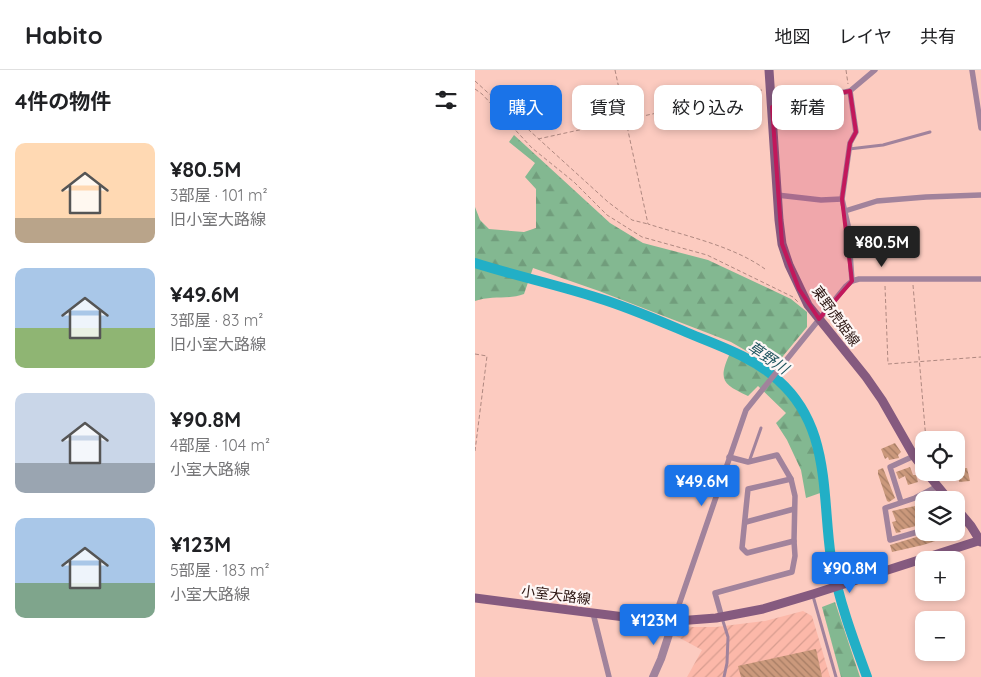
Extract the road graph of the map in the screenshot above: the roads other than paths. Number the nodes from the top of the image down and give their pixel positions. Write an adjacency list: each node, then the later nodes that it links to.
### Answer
1 (769, 70): 5 (main road, 東野虎姫線)
2 (875, 70): 4 (street)
3 (973, 70): 6 (street)
4 (850, 91): 5 (street); 8 (street)
5 (771, 107): 10 (main road, 東野虎姫線)
6 (981, 128)
7 (930, 132): 8 (lane)
8 (849, 149): 11 (street)
9 (981, 195): 12 (street)
10 (777, 196): 11 (street); 15 (main road, 東野虎姫線)
11 (842, 199): 12 (street)
12 (845, 211): 14 (street)
13 (981, 279): 14 (street)
14 (852, 281): 15 (street)
15 (816, 322): 17 (main road, 東野虎姫線); 18 (street)
16 (761, 428): 19 (lane)
17 (914, 456): 24 (street)
18 (729, 457): 19 (street); 35 (street)
19 (749, 462): 20 (street)
20 (791, 478): 25 (street); 27 (street)
21 (934, 481): 22 (main road)
22 (938, 486): 23 (main road); 24 (street)
23 (942, 491)
24 (901, 502): 28 (street)
25 (794, 509): 27 (street); 30 (street)
26 (965, 519): 29 (main road)
27 (746, 522): 30 (street)
28 (915, 533)
29 (980, 540): 31 (main road, 小室大路線)
30 (794, 541): 34 (street)
31 (814, 594): 34 (main road, 小室大路線); 39 (lane)
32 (475, 598): 33 (main road, 小室大路線)
33 (593, 613): 35 (main road, 小室大路線); 36 (street)
34 (722, 618): 35 (main road, 小室大路線); 38 (lane)
35 (673, 622): 37 (street)
36 (609, 677)
37 (653, 677)
38 (725, 677)
39 (837, 677)

